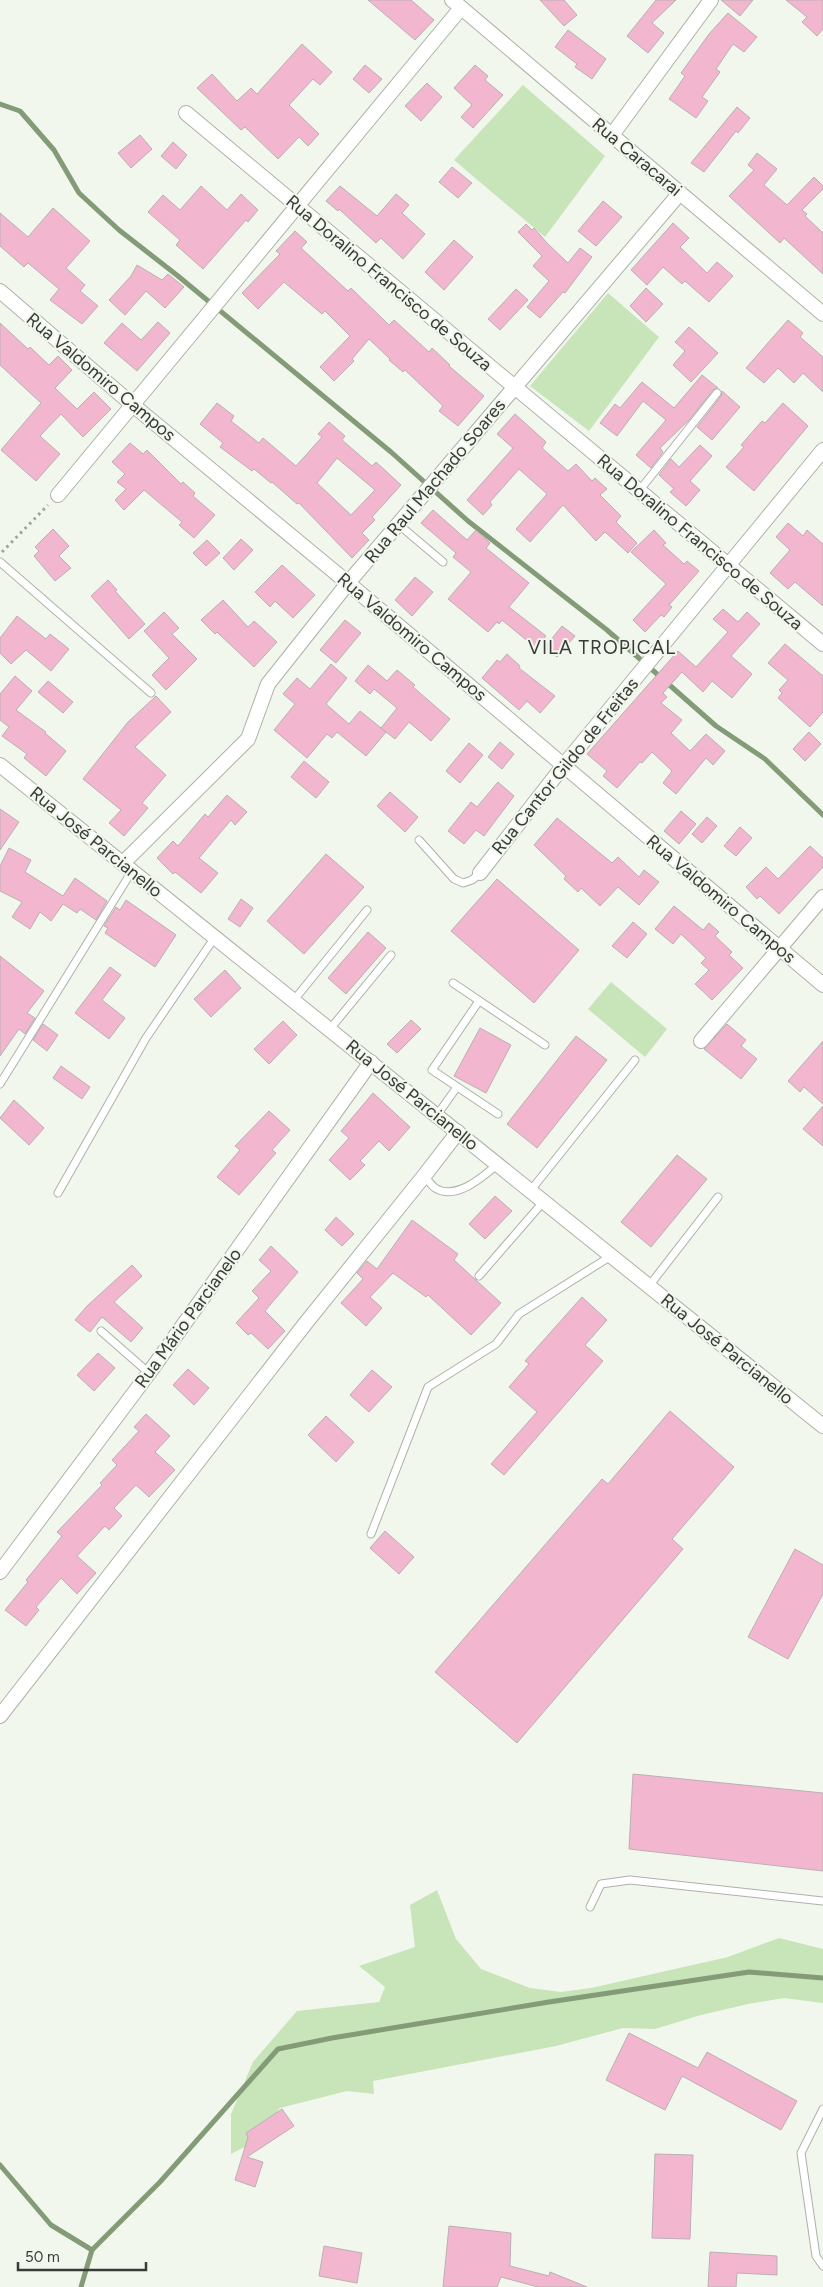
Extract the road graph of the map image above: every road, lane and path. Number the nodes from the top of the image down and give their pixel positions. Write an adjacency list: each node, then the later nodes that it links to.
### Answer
1 (711, 0): 4 (street)
2 (457, 4): 4 (street, Rua Caracarai); 6 (street)
3 (186, 113): 6 (street, Rua Doralino Francisco de Souza)
4 (612, 135): 5 (street, Rua Caracarai)
5 (680, 193): 8 (street, Rua Caracarai); 9 (street, Rua Raul Machado Soares)
6 (298, 207): 9 (street, Rua Doralino Francisco de Souza); 11 (street)
7 (0, 291): 11 (street, Rua Valdomiro Campos)
8 (823, 314)
9 (514, 387): 13 (street, Rua Doralino Francisco de Souza); 15 (street, Rua Raul Machado Soares)
10 (718, 393): 13 (lane)
11 (134, 406): 14 (street); 20 (street, Rua Valdomiro Campos)
12 (823, 450): 19 (street, Rua Cantor Gildo de Freitas)
13 (639, 490): 19 (street, Rua Doralino Francisco de Souza)
14 (58, 495): 16 (path)
15 (398, 524): 18 (lane); 20 (street, Rua Raul Machado Soares)
16 (0, 555)
17 (0, 562): 22 (lane)
18 (443, 562)
19 (728, 565): 21 (street, Rua Doralino Francisco de Souza); 23 (street, Rua Cantor Gildo de Freitas)
20 (348, 583): 23 (street, Rua Valdomiro Campos); 26 (street, Rua Raul Machado Soares)
21 (823, 644)
22 (151, 693)
23 (564, 764): 27 (street, Rua Cantor Gildo de Freitas); 31 (street, Rua Valdomiro Campos)
24 (0, 765): 26 (street, Rua José Parcianello)
25 (419, 840): 27 (lane)
26 (128, 867): 30 (street, Rua José Parcianello); 42 (lane)
27 (480, 873)
28 (823, 897): 31 (street)
29 (367, 910): 35 (lane)
30 (215, 937): 35 (street, Rua José Parcianello); 50 (lane)
31 (780, 948): 34 (street, Rua Valdomiro Campos); 38 (street)
32 (391, 955): 37 (lane)
33 (453, 983): 36 (lane)
34 (823, 985)
35 (294, 1000): 37 (street, Rua José Parcianello)
36 (479, 1000): 39 (lane); 43 (lane)
37 (330, 1029): 41 (street, Rua José Parcianello)
38 (701, 1041)
39 (545, 1045)
40 (635, 1060): 49 (lane)
41 (371, 1062): 45 (street, Rua José Parcianello); 57 (street, Rua Mário Parcianelo)
42 (0, 1084)
43 (457, 1087): 44 (lane); 45 (lane)
44 (498, 1114)
45 (437, 1115): 46 (street, Rua José Parcianello)
46 (458, 1132): 47 (street, Rua José Parcianello); 48 (street)
47 (498, 1164): 48 (lane); 49 (street, Rua José Parcianello)
48 (424, 1176): 61 (street)
49 (530, 1190): 52 (street, Rua José Parcianello)
50 (58, 1194)
51 (718, 1197): 55 (lane)
52 (544, 1201): 53 (street, Rua José Parcianello); 54 (lane)
53 (611, 1256): 55 (street, Rua José Parcianello); 59 (lane)
54 (478, 1276)
55 (649, 1286): 58 (street, Rua José Parcianello)
56 (101, 1331): 57 (lane)
57 (149, 1373): 60 (street, Rua Mário Parcianelo)
58 (823, 1426)
59 (371, 1534)
60 (0, 1572)
61 (0, 1716)
62 (823, 1901): 63 (lane)
63 (590, 1907)
64 (823, 2109): 65 (lane)
65 (823, 2266)

